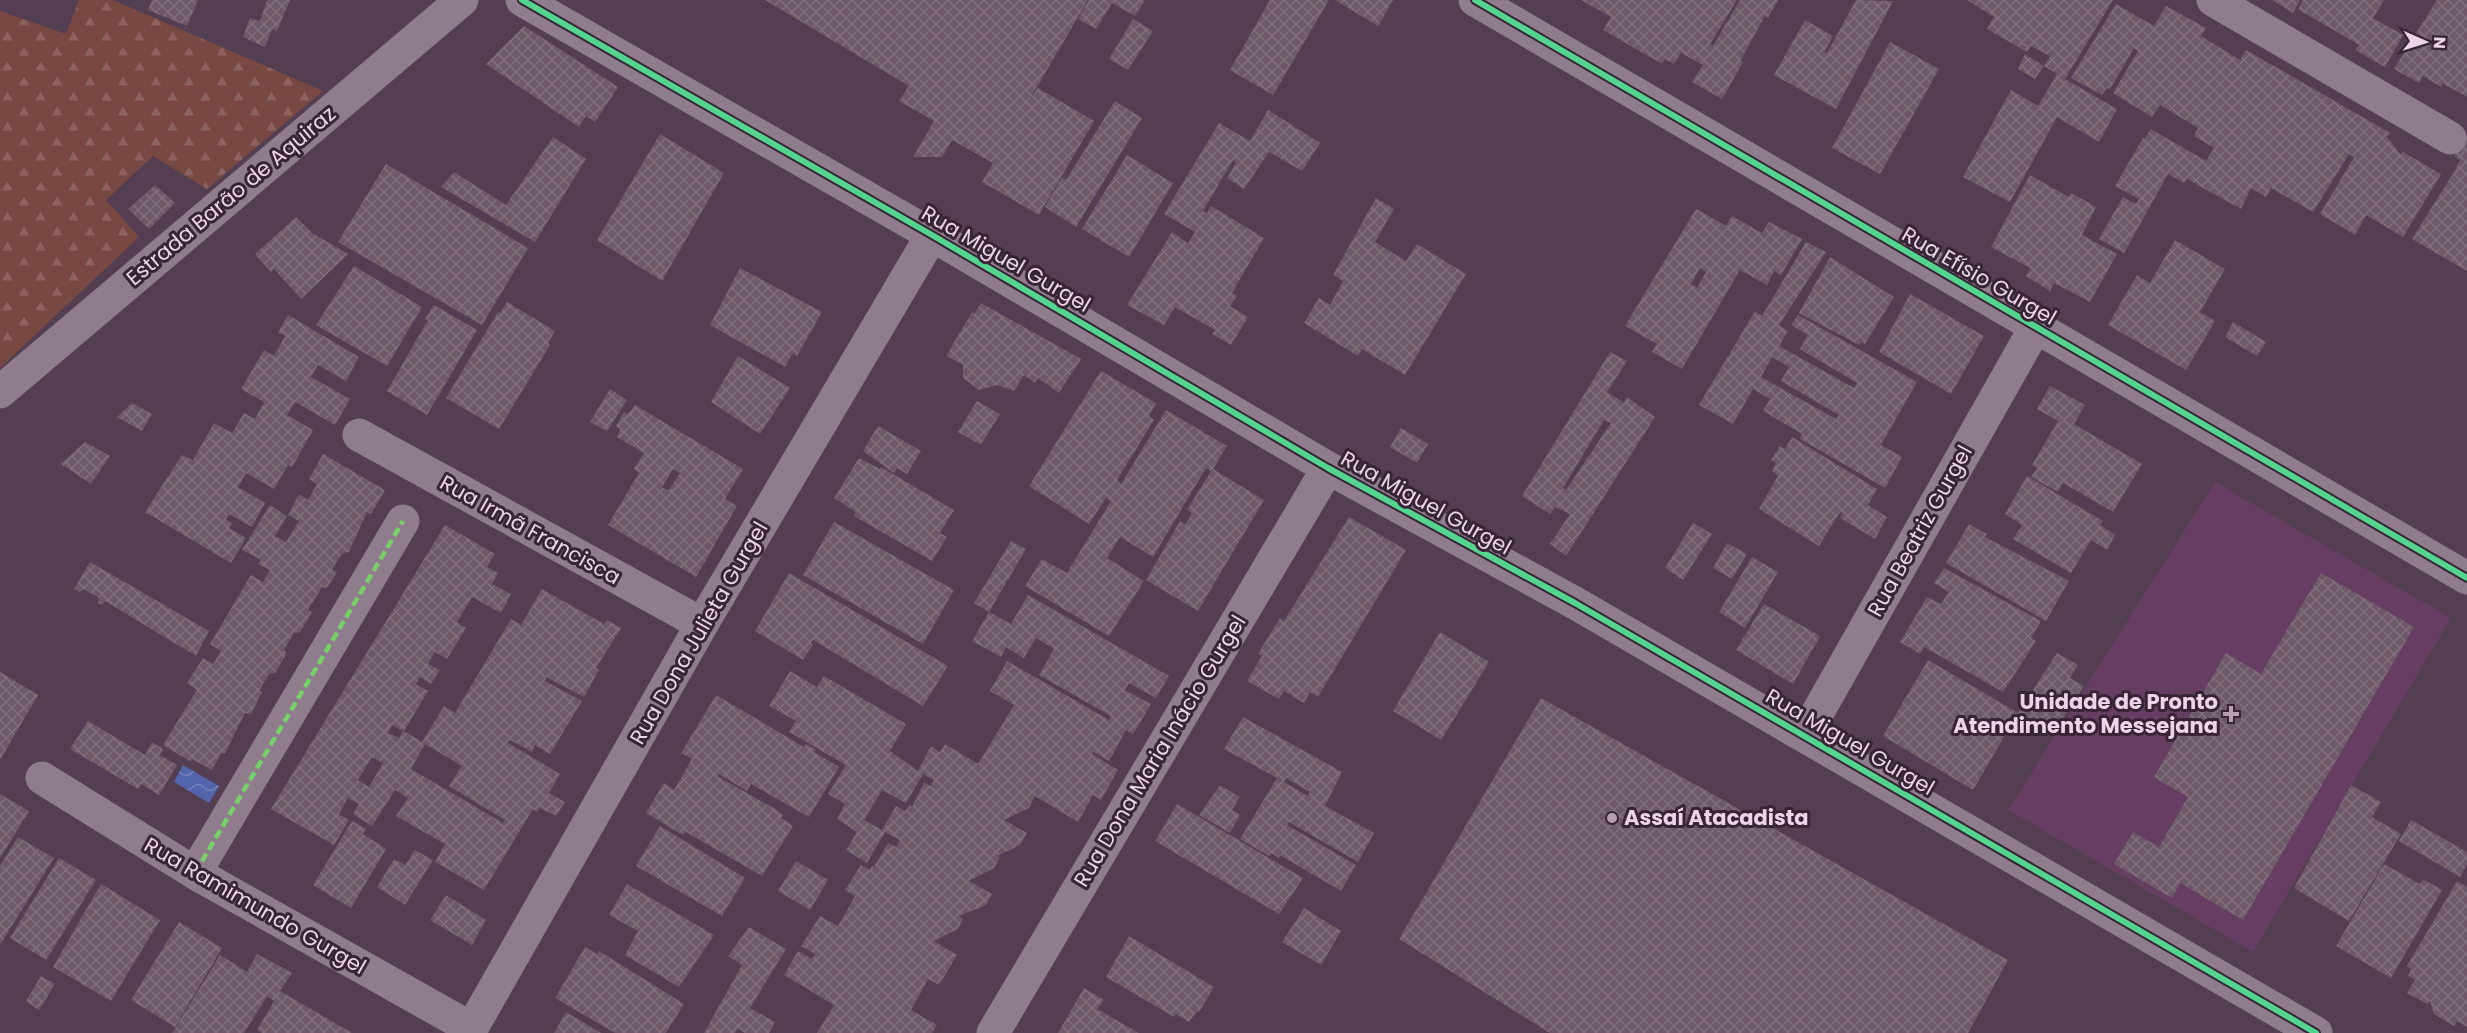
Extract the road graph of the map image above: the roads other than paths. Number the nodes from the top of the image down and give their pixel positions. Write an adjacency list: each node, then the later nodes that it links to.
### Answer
1 (462, 0): 8 (street, Estrada Barão de Aquiraz)
2 (522, 0): 6 (street, Rua Miguel Gurgel)
3 (1474, 0): 7 (street, Rua Efísio Gurgel)
4 (2213, 0): 5 (street)
5 (2450, 138)
6 (932, 234): 10 (street, Rua Miguel Gurgel); 13 (street, Rua Dona Julieta Gurgel)
7 (2035, 328): 12 (street, Rua Efísio Gurgel); 14 (street, Rua Beatriz Gurgel)
8 (0, 392)
9 (358, 435): 13 (street, Rua Irmã Francisca)
10 (1328, 468): 14 (street, Rua Miguel Gurgel); 18 (street, Rua Dona Maria Inácio Gurgel)
11 (403, 521): 16 (street)
12 (2467, 578)
13 (702, 624): 17 (street, Rua Dona Julieta Gurgel)
14 (1805, 735): 19 (street, Rua Miguel Gurgel)
15 (42, 778): 16 (street, Rua Ramimundo Gurgel)
16 (195, 873): 17 (street, Rua Ramimundo Gurgel)
17 (470, 1031)
18 (993, 1033)
19 (2316, 1033)

